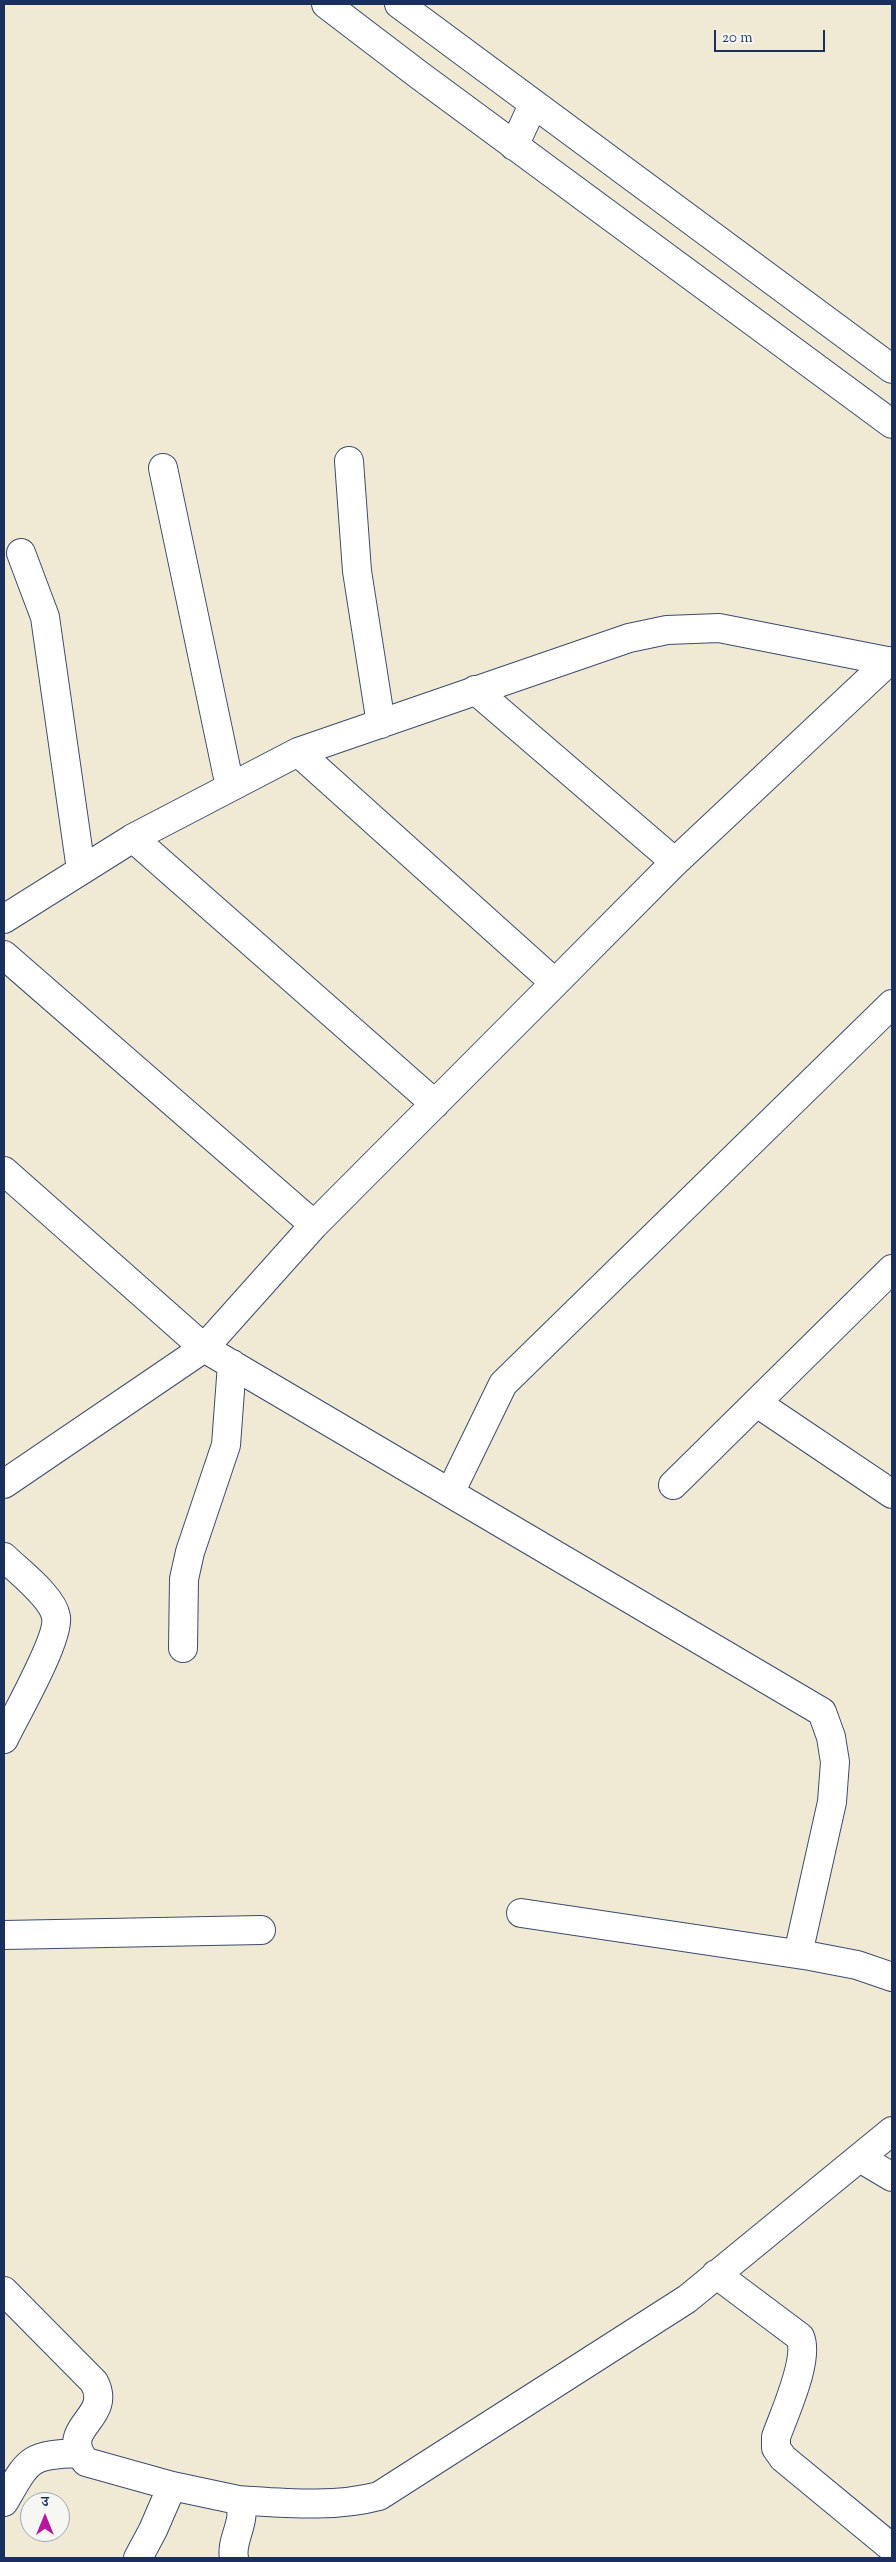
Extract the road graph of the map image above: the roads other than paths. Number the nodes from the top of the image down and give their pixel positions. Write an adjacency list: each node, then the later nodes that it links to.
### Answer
1 (326, 4): 4 (street)
2 (399, 4): 3 (street)
3 (533, 105): 4 (street); 5 (street)
4 (514, 146): 6 (street)
5 (892, 369)
6 (892, 424)
7 (349, 461): 12 (street)
8 (163, 468): 14 (street)
9 (21, 554): 17 (street)
10 (891, 662): 11 (street); 16 (street)
11 (475, 690): 12 (street); 16 (street)
12 (381, 724): 13 (street)
13 (298, 752): 14 (street); 20 (street)
14 (230, 787): 15 (street)
15 (133, 838): 17 (street); 22 (street)
16 (676, 862): 20 (street)
17 (81, 870): 18 (street)
18 (4, 919)
19 (4, 956): 24 (street)
20 (555, 983): 22 (street)
21 (892, 1004): 31 (street)
22 (435, 1104): 24 (street)
23 (4, 1172): 26 (street)
24 (314, 1225): 26 (street)
25 (892, 1269): 28 (street)
26 (204, 1348): 27 (street); 29 (street)
27 (232, 1364): 31 (street); 34 (street)
28 (757, 1402): 30 (street); 32 (street)
29 (4, 1484)
30 (673, 1485)
31 (450, 1493): 39 (street)
32 (892, 1494)
33 (4, 1557): 35 (street)
34 (183, 1648)
35 (4, 1738)
36 (521, 1913): 39 (street)
37 (260, 1930): 38 (street)
38 (4, 1935)
39 (798, 1954): 40 (street)
40 (892, 1977)
41 (892, 2131): 42 (street)
42 (860, 2158): 43 (street); 44 (street)
43 (892, 2177)
44 (716, 2274): 48 (street); 50 (street)
45 (4, 2291): 46 (street)
46 (79, 2453): 47 (street); 49 (street)
47 (172, 2486): 48 (street); 51 (street)
48 (238, 2500): 52 (street)
49 (4, 2502)
50 (892, 2548)
51 (138, 2558)
52 (234, 2558)

